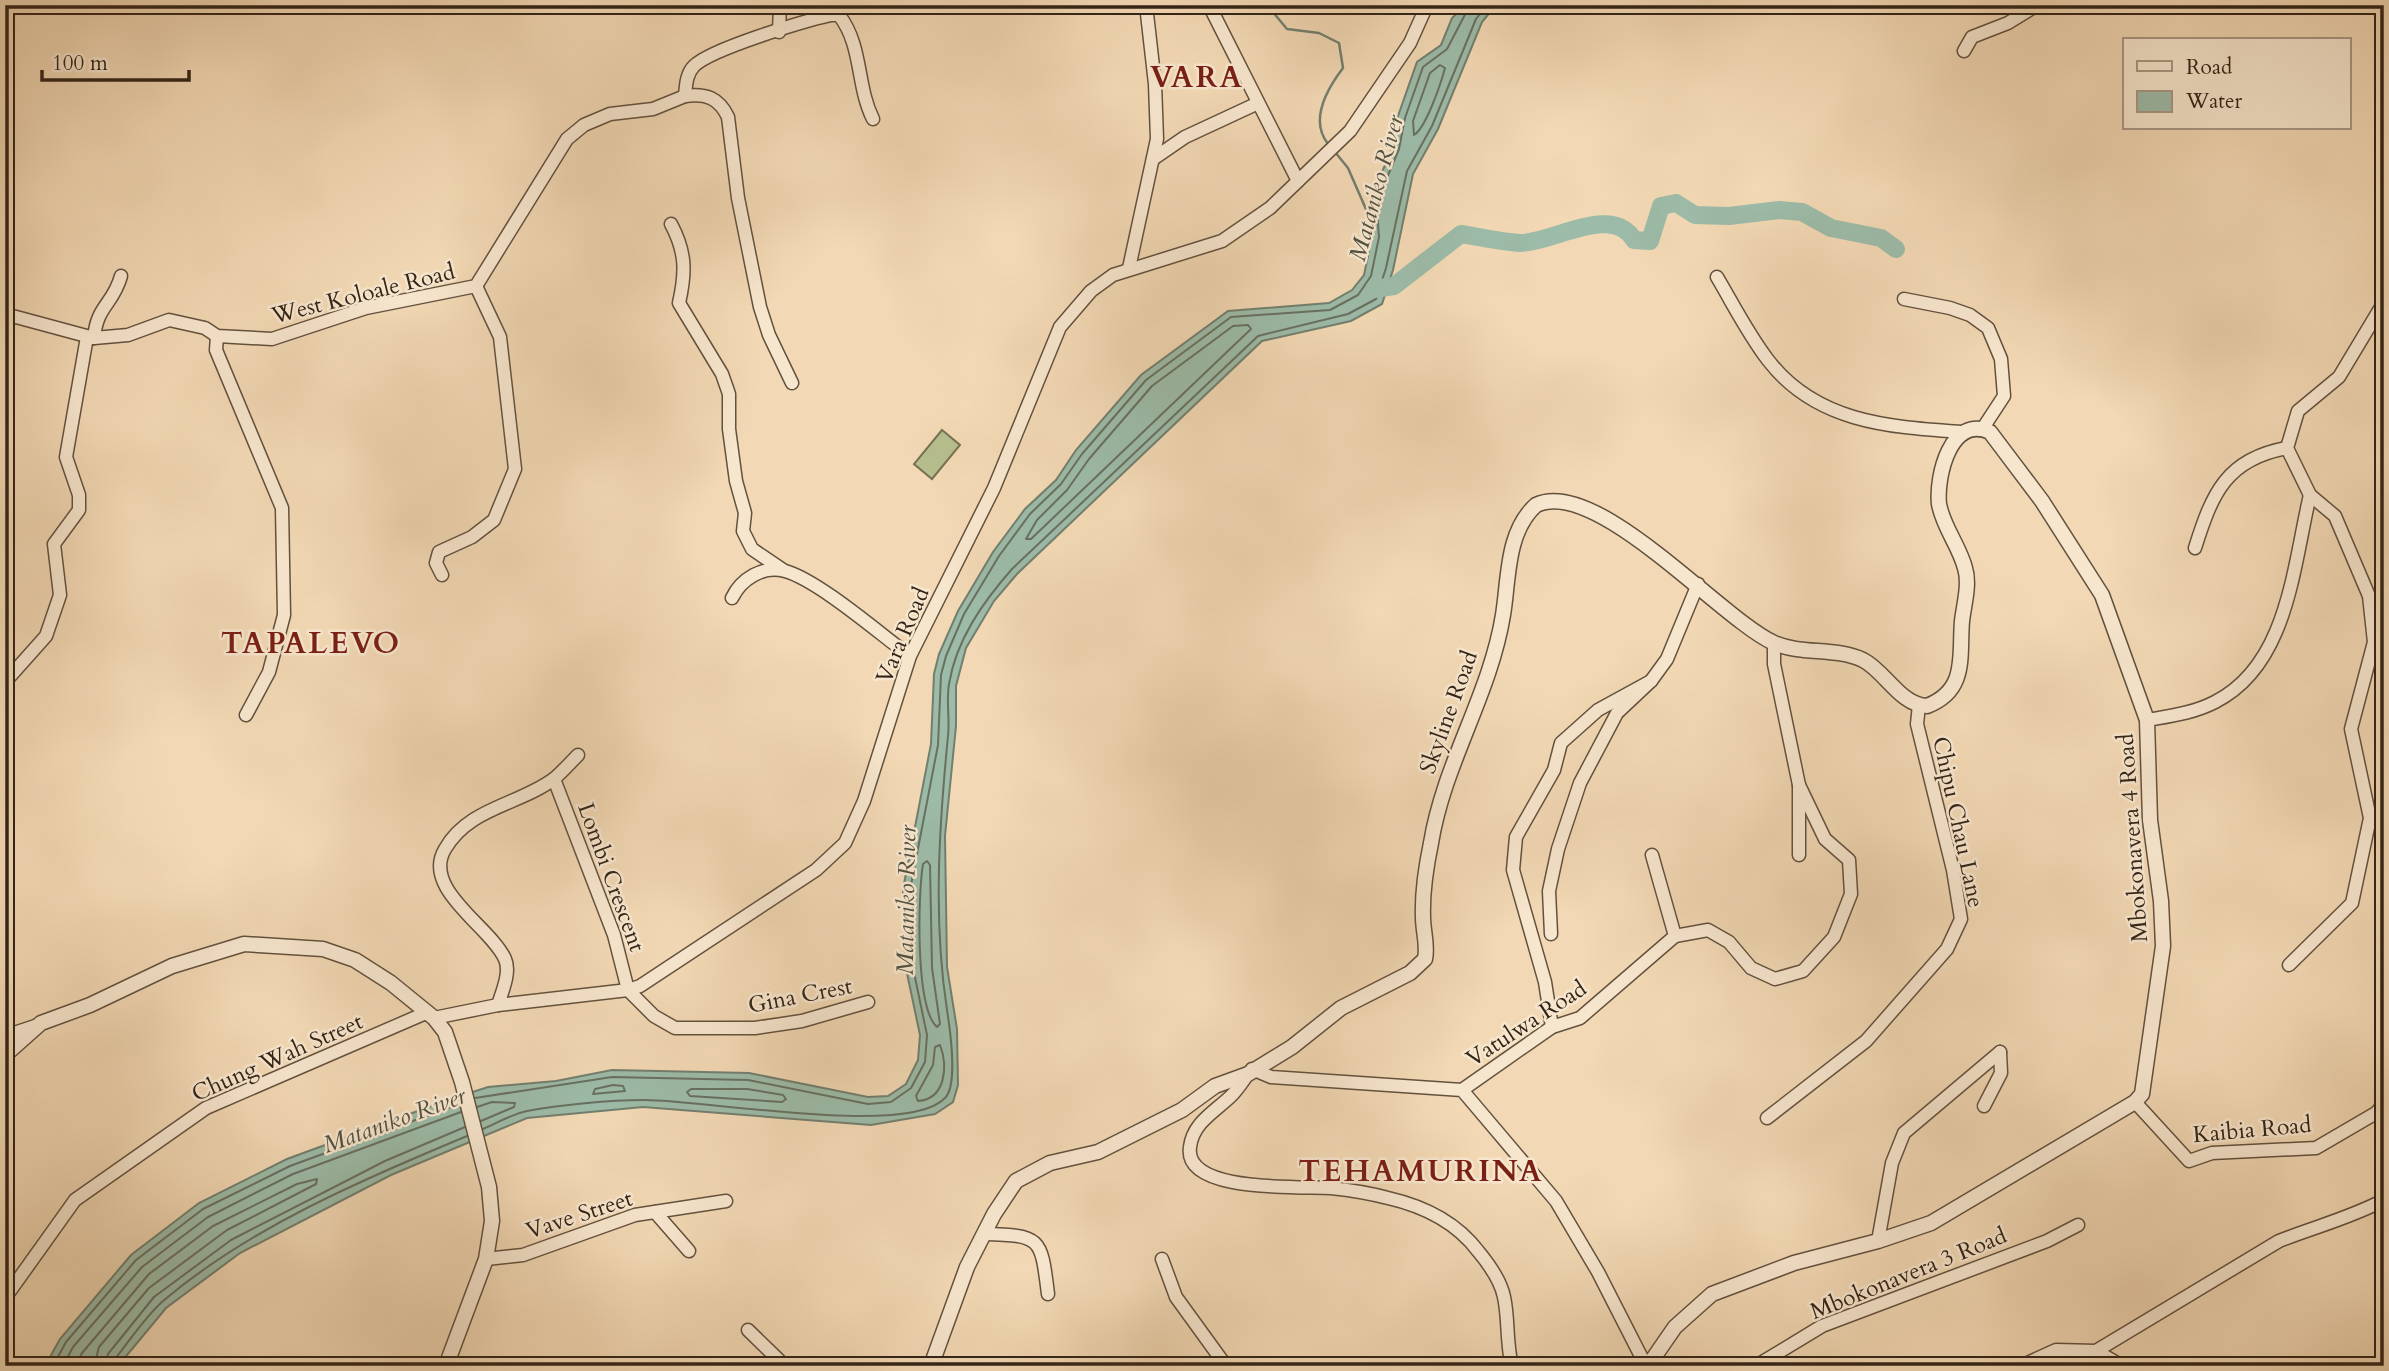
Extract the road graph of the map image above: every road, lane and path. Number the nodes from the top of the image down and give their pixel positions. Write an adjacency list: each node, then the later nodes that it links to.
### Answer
1 (780, 5): 6 (street)
2 (1146, 5): 11 (street)
3 (1209, 5): 9 (street)
4 (1427, 5): 12 (street, Vara Road)
5 (2037, 5): 7 (street)
6 (779, 32): 8 (street); 10 (street)
7 (1964, 51)
8 (685, 96): 17 (street, West Koloale Road); 23 (street)
9 (1256, 104): 11 (street); 12 (street)
10 (873, 119)
11 (1153, 159): 14 (street)
12 (1298, 181): 14 (street, Vara Road)
13 (671, 224): 29 (street)
14 (1129, 268): 34 (street, Vara Road)
15 (121, 275): 22 (street)
16 (1717, 277): 25 (street)
17 (477, 286): 21 (street, West Koloale Road); 30 (street)
18 (1904, 299): 24 (street)
19 (2384, 302): 26 (street)
20 (5, 314): 22 (street, West Koloale Road)
21 (217, 336): 22 (street, West Koloale Road); 38 (street)
22 (90, 338): 36 (street)
23 (792, 383)
24 (1983, 428): 25 (street); 39 (street, Mbokonavera 4 Road)
25 (1962, 432): 37 (street)
26 (2287, 448): 27 (street); 28 (street)
27 (2310, 495): 39 (street); 47 (street)
28 (2195, 548)
29 (783, 570): 32 (street); 34 (street)
30 (442, 575)
31 (1698, 584): 33 (street, Skyline Road); 35 (street); 56 (street, Skyline Road)
32 (732, 598)
33 (1774, 643): 37 (street, Skyline Road); 42 (street)
34 (910, 656): 48 (street, Vara Road)
35 (1651, 681): 45 (street); 53 (street)
36 (5, 682)
37 (1919, 705): 61 (street, Chipu Chau Lane)
38 (246, 715)
39 (2147, 720): 58 (street, Mbokonavera 4 Road)
40 (578, 755): 41 (street)
41 (554, 779): 48 (street, Lombi Crescent); 50 (street)
42 (1800, 785): 44 (street); 46 (street)
43 (1651, 855): 46 (street)
44 (1799, 855)
45 (1551, 934)
46 (1675, 936): 53 (street, Vatulwa Road)
47 (2289, 965)
48 (628, 990): 49 (street, Gina Crest); 50 (street, Vara Road)
49 (868, 1002)
50 (498, 1005): 51 (street, Vara Road)
51 (431, 1015): 52 (street); 69 (street); 72 (street, Chung Wah Street)
52 (41, 1023): 54 (street); 55 (street)
53 (1552, 1027): 57 (street, Vatulwa Road)
54 (5, 1037)
55 (5, 1055)
56 (1250, 1071): 57 (street); 66 (street, Skyline Road); 79 (street)
57 (1462, 1090): 80 (street)
58 (2135, 1102): 59 (street, Kaibia Road); 67 (street)
59 (2384, 1104)
60 (1984, 1106): 67 (street)
61 (1766, 1118)
62 (2384, 1200): 74 (street)
63 (726, 1201): 64 (street, Vave Street)
64 (655, 1212): 68 (street); 69 (street, Vave Street)
65 (2078, 1225): 81 (street, Mbokonavera 3 Road)
66 (984, 1234): 71 (street); 77 (street, Skyline Road)
67 (1878, 1241): 80 (street)
68 (689, 1251)
69 (486, 1259): 75 (street)
70 (1162, 1259): 78 (street)
71 (1048, 1294)
72 (5, 1298)
73 (748, 1330): 76 (street)
74 (2096, 1351): 82 (street); 83 (street)
75 (446, 1366)
76 (785, 1366)
77 (931, 1366)
78 (1226, 1366)
79 (1513, 1366)
80 (1647, 1366)
81 (1756, 1366)
82 (2021, 1366)
83 (2122, 1366)

